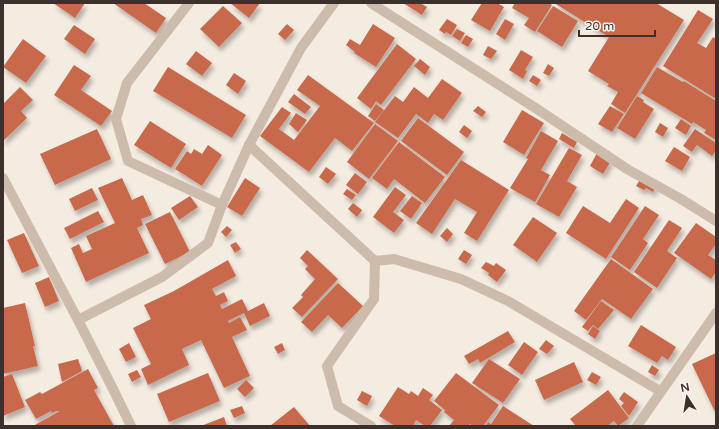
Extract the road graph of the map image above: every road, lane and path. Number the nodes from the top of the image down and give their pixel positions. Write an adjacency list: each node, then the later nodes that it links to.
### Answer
1 (189, 3): 6 (street)
2 (334, 3): 4 (street)
3 (371, 3): 7 (street)
4 (249, 145): 6 (street); 8 (street)
5 (3, 178): 10 (street)
6 (222, 205): 10 (street)
7 (716, 221)
8 (375, 261): 11 (street); 13 (street)
9 (716, 313): 11 (street)
10 (78, 320): 12 (street)
11 (660, 391): 14 (street)
12 (130, 426)
13 (371, 426)
14 (636, 426)

